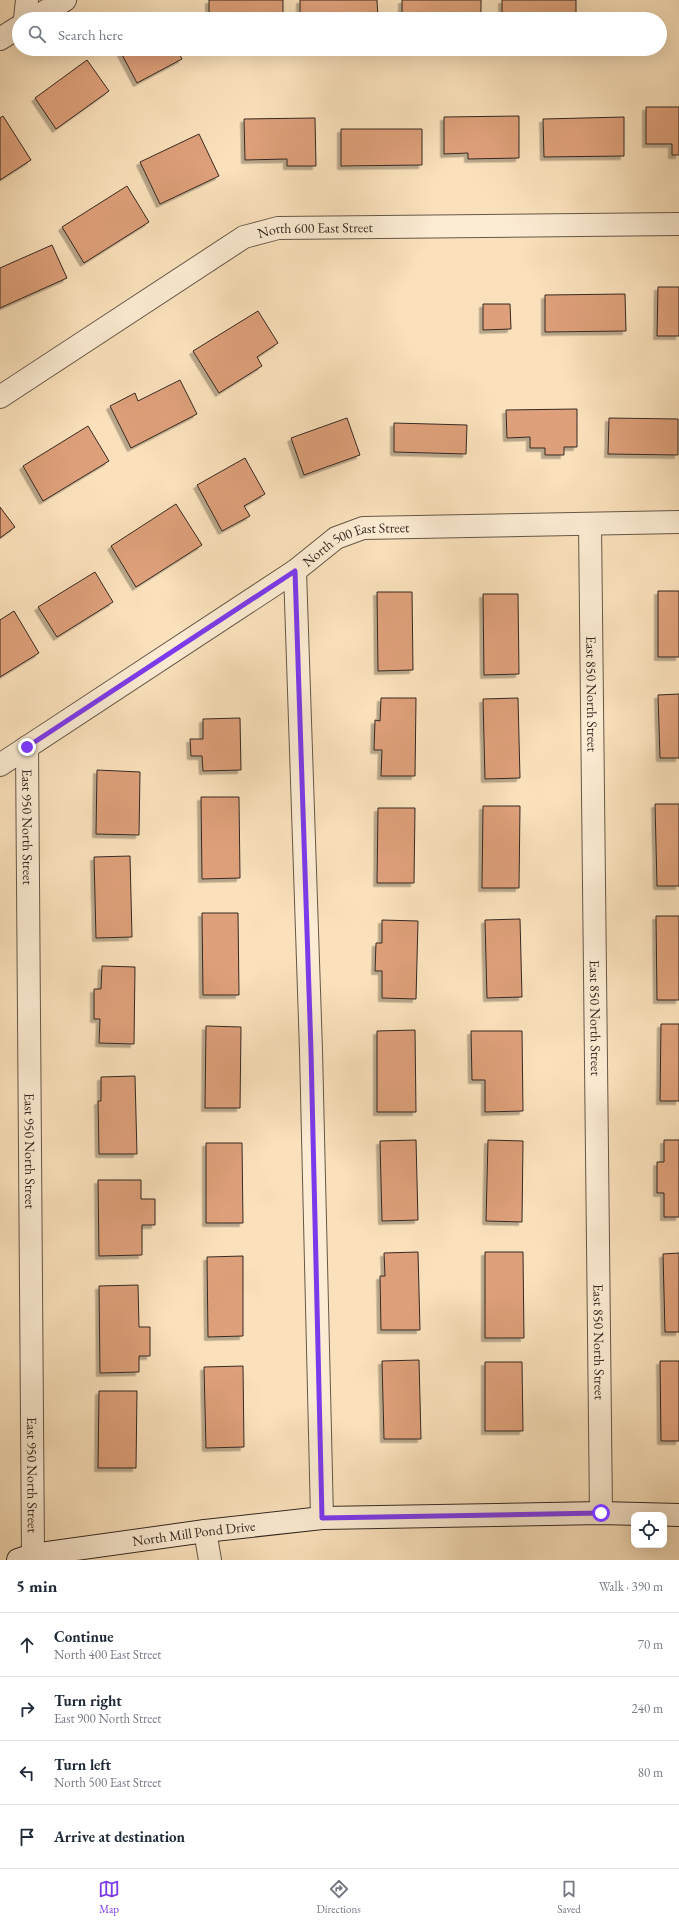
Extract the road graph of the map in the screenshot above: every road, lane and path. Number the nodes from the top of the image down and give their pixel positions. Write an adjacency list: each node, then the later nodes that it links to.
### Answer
1 (27, 0): 3 (street)
2 (65, 0): 4 (street)
3 (26, 12)
4 (44, 12)
5 (12, 31): 6 (street)
6 (0, 39)
7 (679, 224): 8 (street, North 600 East Street)
8 (0, 397)
9 (679, 522): 10 (street, North 500 East Street)
10 (590, 524): 11 (street, North 500 East Street); 14 (street, East 850 North Street)
11 (295, 571): 12 (street, North 500 East Street); 16 (street)
12 (27, 747): 13 (street, North 500 East Street); 18 (street, East 950 North Street)
13 (0, 765)
14 (601, 1513): 15 (street, North Mill Pond Drive); 16 (street, North Mill Pond Drive)
15 (679, 1515)
16 (322, 1518): 17 (street, North Mill Pond Drive)
17 (205, 1531): 18 (street, North Mill Pond Drive); 19 (street)
18 (26, 1557)
19 (210, 1560)

